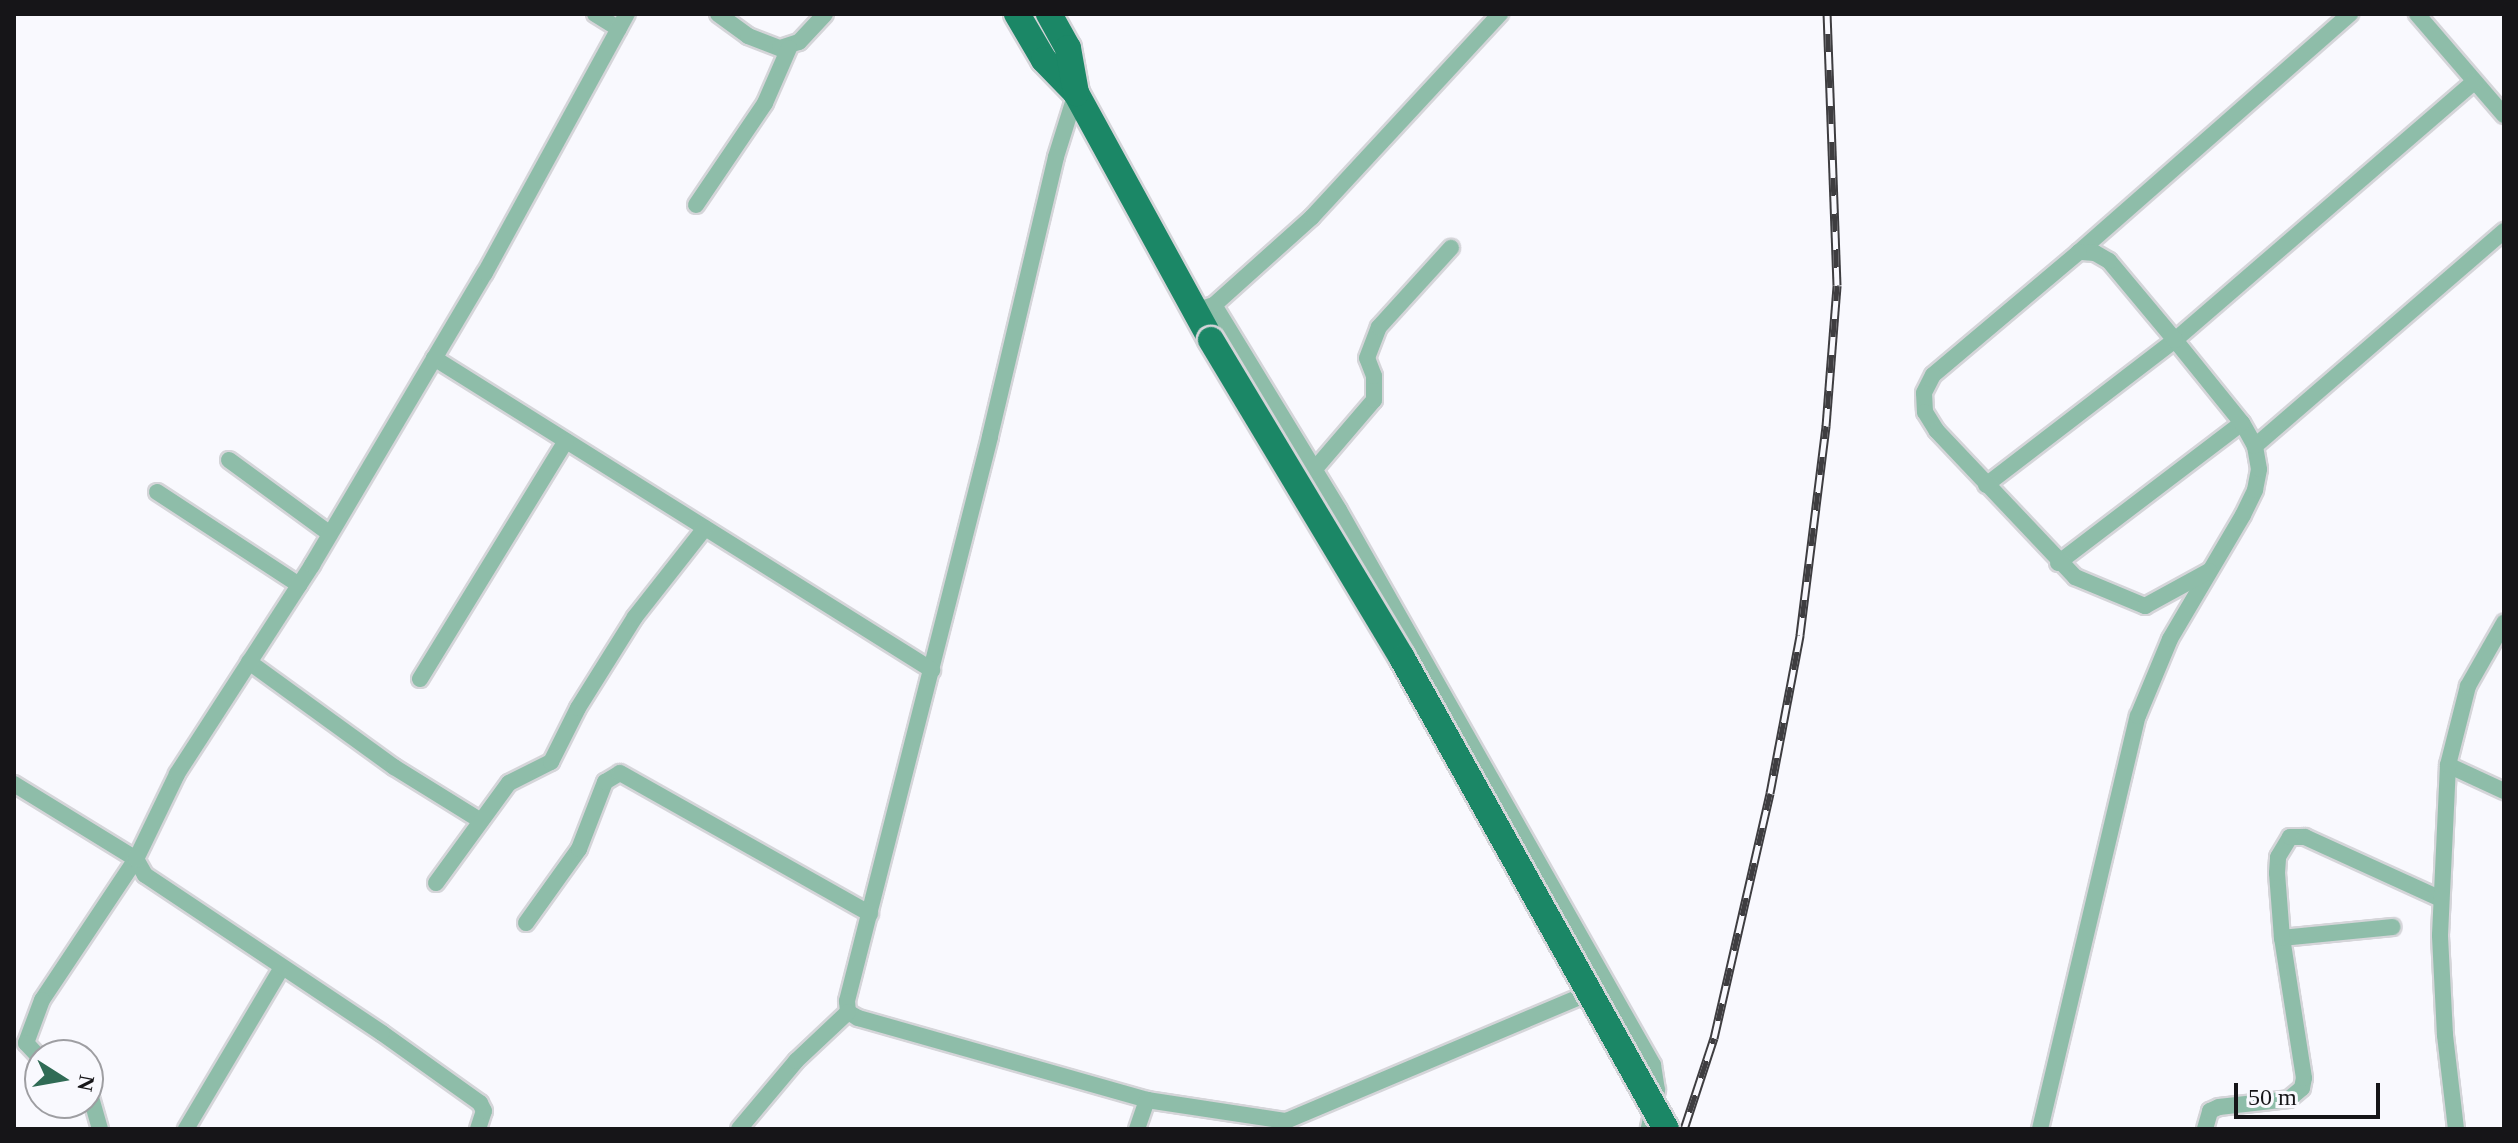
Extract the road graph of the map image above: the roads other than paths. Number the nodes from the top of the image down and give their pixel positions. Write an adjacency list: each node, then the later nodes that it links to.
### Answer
1 (595, 14): 9 (street)
2 (718, 14): 10 (street)
3 (825, 14): 10 (street)
4 (1017, 14): 12 (main road)
5 (1049, 14): 12 (main road)
6 (1500, 14): 18 (street)
7 (2350, 14): 17 (street)
8 (2417, 14): 11 (street)
9 (623, 21): 20 (street)
10 (789, 48): 14 (street)
11 (2474, 82): 13 (street); 19 (street)
12 (1076, 93): 18 (main road); 35 (street)
13 (2504, 115)
14 (696, 205)
15 (2504, 231): 23 (street)
16 (1451, 248): 25 (street)
17 (2079, 252): 19 (street); 26 (street)
18 (1204, 308): 25 (street); 59 (main road, bridge)
19 (2175, 340): 21 (street); 26 (street)
20 (434, 358): 22 (street); 29 (street)
21 (2242, 423): 23 (street); 30 (street)
22 (566, 441): 28 (street); 36 (street)
23 (2255, 446): 31 (street)
24 (229, 460): 29 (street)
25 (1314, 470): 49 (street)
26 (1986, 485): 30 (street)
27 (157, 492): 32 (street)
28 (705, 528): 35 (street); 40 (street)
29 (330, 534): 32 (street)
30 (2058, 563): 31 (street)
31 (2209, 571): 60 (street)
32 (299, 585): 34 (street)
33 (2504, 623): 37 (street)
34 (249, 662): 40 (street); 41 (street)
35 (932, 670): 44 (street)
36 (420, 679)
37 (2448, 765): 39 (street); 43 (street)
38 (14, 784): 41 (street)
39 (2504, 791)
40 (481, 821): 42 (street)
41 (136, 859): 48 (street); 51 (street)
42 (436, 883)
43 (2441, 899): 47 (street); 62 (street)
44 (870, 914): 45 (street); 50 (street)
45 (526, 923)
46 (2392, 927): 47 (street)
47 (2282, 938): 61 (street)
48 (282, 967): 54 (street); 55 (street)
49 (1609, 986): 53 (street); 58 (street)
50 (848, 1012): 52 (street); 56 (street)
51 (20, 1044)
52 (1147, 1100): 53 (street); 57 (street)
53 (1283, 1125)
54 (186, 1129)
55 (478, 1129)
56 (739, 1129)
57 (1137, 1129)
58 (1649, 1129)
59 (1666, 1129)
60 (2040, 1129)
61 (2205, 1129)
62 (2456, 1129)

